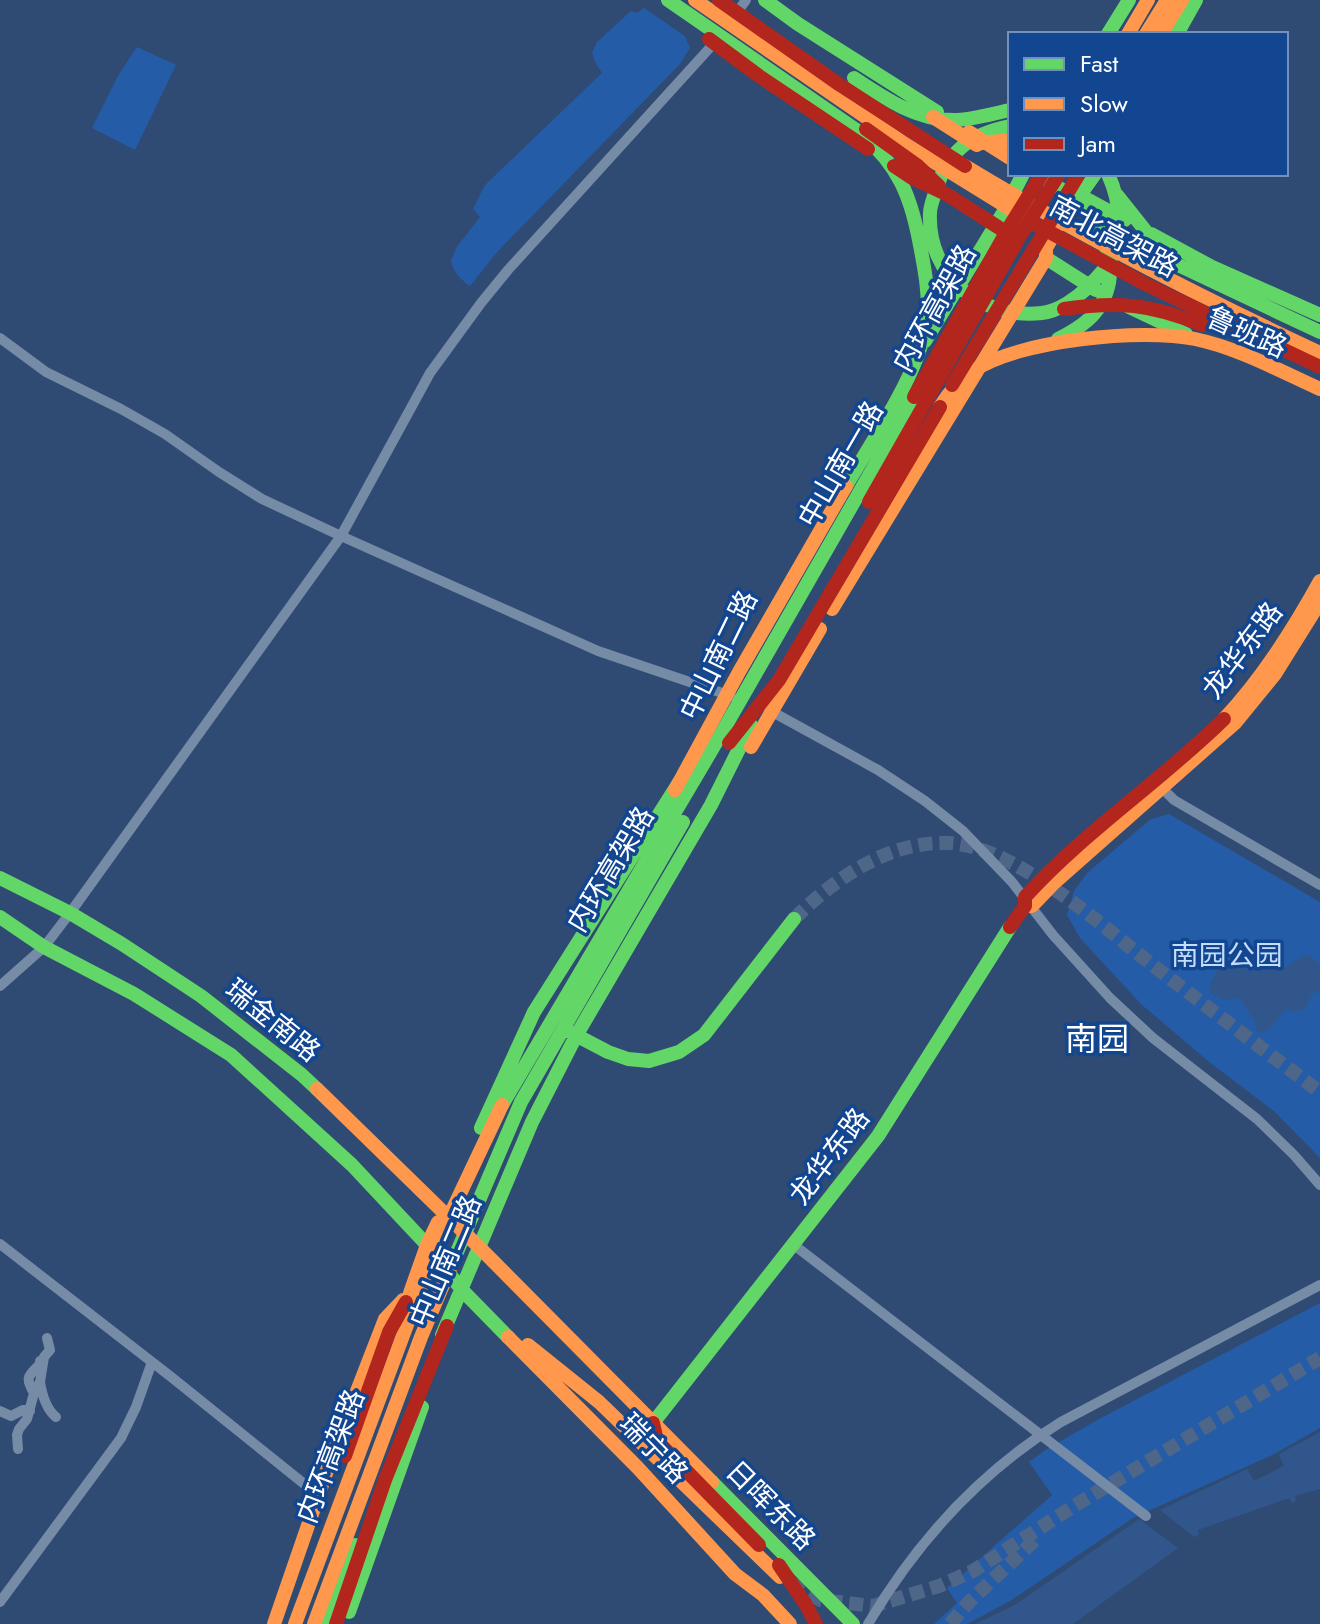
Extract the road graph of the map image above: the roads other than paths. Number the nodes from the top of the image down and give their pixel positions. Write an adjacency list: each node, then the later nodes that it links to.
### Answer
1 (656, 0): 24 (main road)
2 (668, 0): 44 (main road)
3 (683, 0): 17 (main road)
4 (695, 0): 64 (main road, 南北高架路)
5 (719, 0): 63 (main road, 南北高架路)
6 (739, 0): 28 (main road)
7 (746, 0): 17 (street)
8 (753, 0): 27 (main road)
9 (765, 0): 33 (main road)
10 (773, 0): 27 (main road)
11 (1128, 0): 18 (main road)
12 (1141, 0): 19 (main road)
13 (1148, 0): 20 (main road)
14 (1167, 0): 21 (main road)
15 (1179, 0): 22 (main road)
16 (1196, 0): 23 (main road)
17 (724, 30): 24 (street); 45 (main road)
18 (1108, 32)
19 (1122, 32)
20 (1129, 32)
21 (1147, 32)
22 (1160, 32)
23 (1178, 32)
24 (714, 43): 45 (main road); 67 (street)
25 (1008, 108): 27 (main road)
26 (1008, 109): 28 (main road)
27 (925, 112): 32 (main road)
28 (953, 120): 30 (main road)
29 (1008, 126): 30 (main road)
30 (994, 128): 49 (main road)
31 (1008, 140): 32 (main road)
32 (975, 144): 34 (main road)
33 (1008, 160)
34 (1008, 160)
35 (1032, 176): 48 (main road, 中山南二路)
36 (1033, 176): 47 (main road, 中山南一路)
37 (1033, 176): 76 (main road, 内环高架路)
38 (1037, 176): 46 (main road, 鲁班路)
39 (1038, 176): 62 (main road)
40 (1058, 176): 72 (main road, 内环高架路)
41 (1078, 176): 46 (main road, 中山南二路)
42 (1093, 176): 46 (main road)
43 (1111, 180): 56 (main road); 59 (main road)
44 (908, 192): 49 (main road); 54 (main road)
45 (948, 195): 48 (main road)
46 (1070, 196): 47 (main road); 51 (main road, 中山南二路); 53 (main road, 中山南二路); 57 (main road, 鲁班路)
47 (1019, 212): 48 (main road); 50 (main road, 中山南一路)
48 (999, 219): 50 (main road, 鲁班路); 52 (main road, 中山南二路)
49 (929, 232): 54 (main road); 56 (main road)
50 (1008, 234): 51 (main road, 鲁班路); 58 (main road, 中山南一路)
51 (1032, 250): 53 (main road, 鲁班路); 61 (main road, 中山南二路)
52 (978, 253): 58 (main road); 70 (main road, 中山南二路)
53 (1046, 258): 55 (main road, 中山南二路); 66 (main road, 鲁班路)
54 (927, 283): 76 (main road)
55 (1021, 300): 61 (main road); 71 (main road, 中山南二路)
56 (1049, 311): 65 (main road)
57 (1320, 315)
58 (958, 318): 70 (main road, 中山南一路)
59 (1320, 332)
60 (0, 338): 67 (street)
61 (976, 344): 71 (main road, 中山南二路)
62 (1049, 344): 66 (main road); 72 (main road)
63 (1320, 353)
64 (1320, 367)
65 (1320, 379)
66 (1320, 391)
67 (341, 536): 70 (street); 78 (street)
68 (1320, 581): 73 (main road, 龙华东路)
69 (1320, 602): 73 (main road, 龙华东路)
70 (733, 696): 71 (street); 83 (main road, 中山南二路)
71 (766, 709): 77 (street); 84 (main road, 中山南二路)
72 (729, 743): 115 (main road, 内环高架路)
73 (1159, 785): 75 (street); 77 (main road, 龙华东路)
74 (0, 878): 78 (main road, 瑞金南路)
75 (1320, 885)
76 (622, 901): 114 (main road, 内环高架路)
77 (1027, 903): 85 (street); 89 (main road, 龙华东路)
78 (70, 913): 81 (street); 86 (main road, 瑞金南路)
79 (0, 917): 81 (main road, 瑞金南路)
80 (794, 919): 84 (main road)
81 (44, 947): 82 (street); 88 (main road, 瑞金南路)
82 (0, 986)
83 (534, 1012): 84 (main road); 86 (main road, 中山南二路)
84 (576, 1036): 90 (main road, 中山南二路)
85 (1320, 1185)
86 (443, 1212): 88 (main road, 中山南二路); 90 (main road, 瑞金南路)
87 (0, 1244): 98 (street)
88 (427, 1245): 92 (main road, 瑞金南路); 93 (main road, 中山南二路)
89 (794, 1245): 104 (main road, 龙华东路); 105 (street)
90 (479, 1247): 92 (main road, 中山南二路); 104 (main road, 日晖东路)
91 (1320, 1285): 105 (street)
92 (462, 1290): 94 (main road); 95 (main road, 中山南二路)
93 (408, 1298): 107 (main road, 中山南二路); 113 (main road); 114 (main road, 中山南二路)
94 (481, 1308): 109 (main road); 110 (main road, 瑞宁路)
95 (447, 1326): 116 (main road, 中山南二路); 117 (main road); 118 (main road)
96 (47, 1338): 97 (street)
97 (44, 1357): 99 (street); 100 (street)
98 (152, 1362): 107 (street); 111 (street)
99 (40, 1382): 100 (street); 103 (street)
100 (34, 1393): 102 (street)
101 (0, 1411): 102 (street)
102 (30, 1411): 106 (street)
103 (56, 1417)
104 (653, 1423): 121 (main road, 日晖东路); 122 (main road, 日晖东路)
105 (1040, 1435): 108 (street); 123 (street)
106 (18, 1449)
107 (318, 1495): 112 (main road, 中山南二路)
108 (1146, 1516)
109 (780, 1577)
110 (763, 1595): 119 (main road, 瑞宁路); 120 (main road)
111 (0, 1602)
112 (274, 1624)
113 (283, 1624)
114 (296, 1624)
115 (314, 1624)
116 (324, 1624)
117 (336, 1624)
118 (345, 1624)
119 (790, 1624)
120 (809, 1624)
121 (816, 1624)
122 (853, 1624)
123 (868, 1624)

